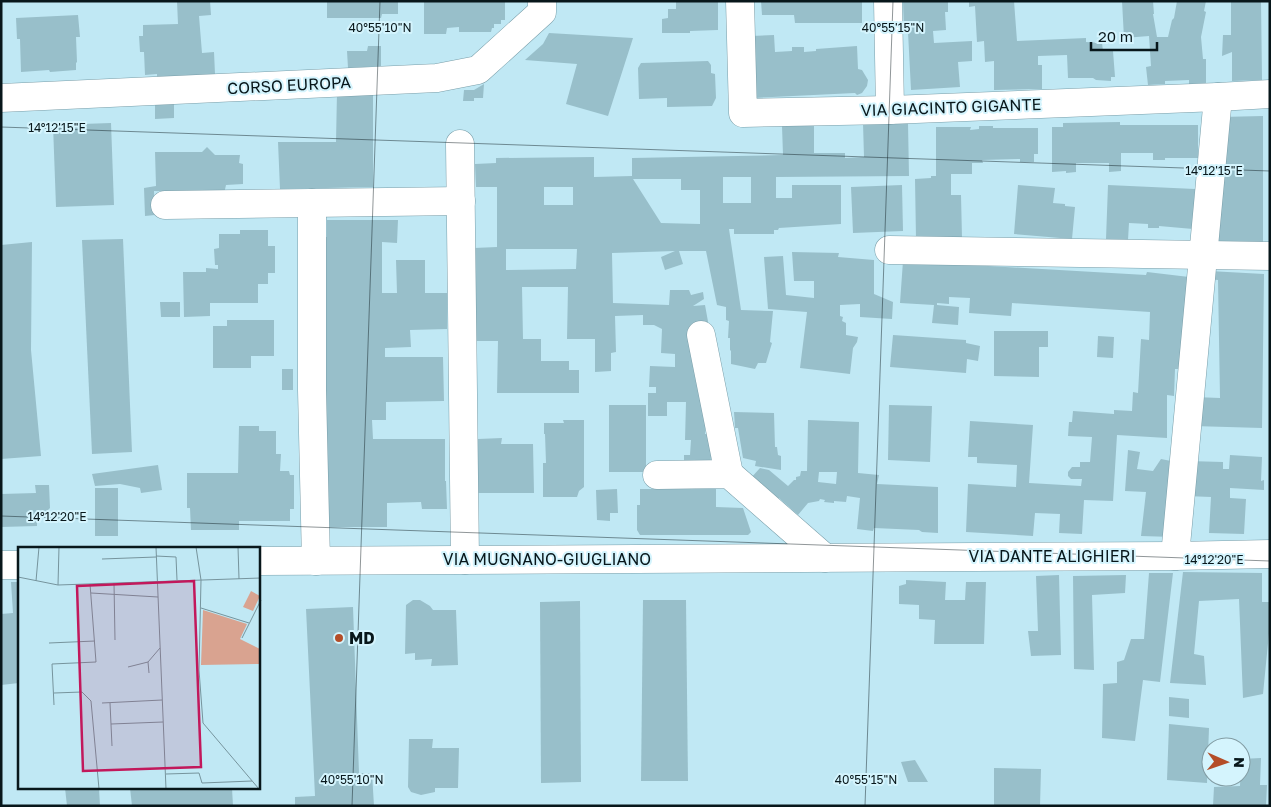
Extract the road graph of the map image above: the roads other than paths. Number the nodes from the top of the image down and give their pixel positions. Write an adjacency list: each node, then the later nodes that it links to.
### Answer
1 (542, 1): 6 (street, CORSO EUROPA)
2 (740, 1): 7 (street, VIA GIACINTO GIGANTE)
3 (888, 1): 7 (street)
4 (1270, 94): 5 (street, VIA GIACINTO GIGANTE)
5 (1218, 97): 7 (street, VIA GIACINTO GIGANTE); 13 (street)
6 (1, 98)
7 (890, 110)
8 (460, 144): 9 (street)
9 (461, 201): 10 (street); 21 (street)
10 (312, 203): 11 (street); 23 (street)
11 (165, 205)
12 (889, 250): 13 (street)
13 (1203, 255): 14 (street); 19 (street)
14 (1270, 256)
15 (701, 335): 16 (street)
16 (728, 474): 17 (street); 20 (street)
17 (657, 475)
18 (1270, 554): 19 (street, VIA DANTE ALIGHIERI)
19 (1175, 556): 20 (street, VIA DANTE ALIGHIERI)
20 (830, 558): 21 (street, VIA MUGNANO-GIUGLIANO)
21 (465, 560): 23 (street, VIA MUGNANO-GIUGLIANO)
22 (260, 561): 23 (street, VIA MUGNANO-GIUGLIANO)
23 (316, 561)
24 (18, 564): 25 (street)
25 (1, 565)

